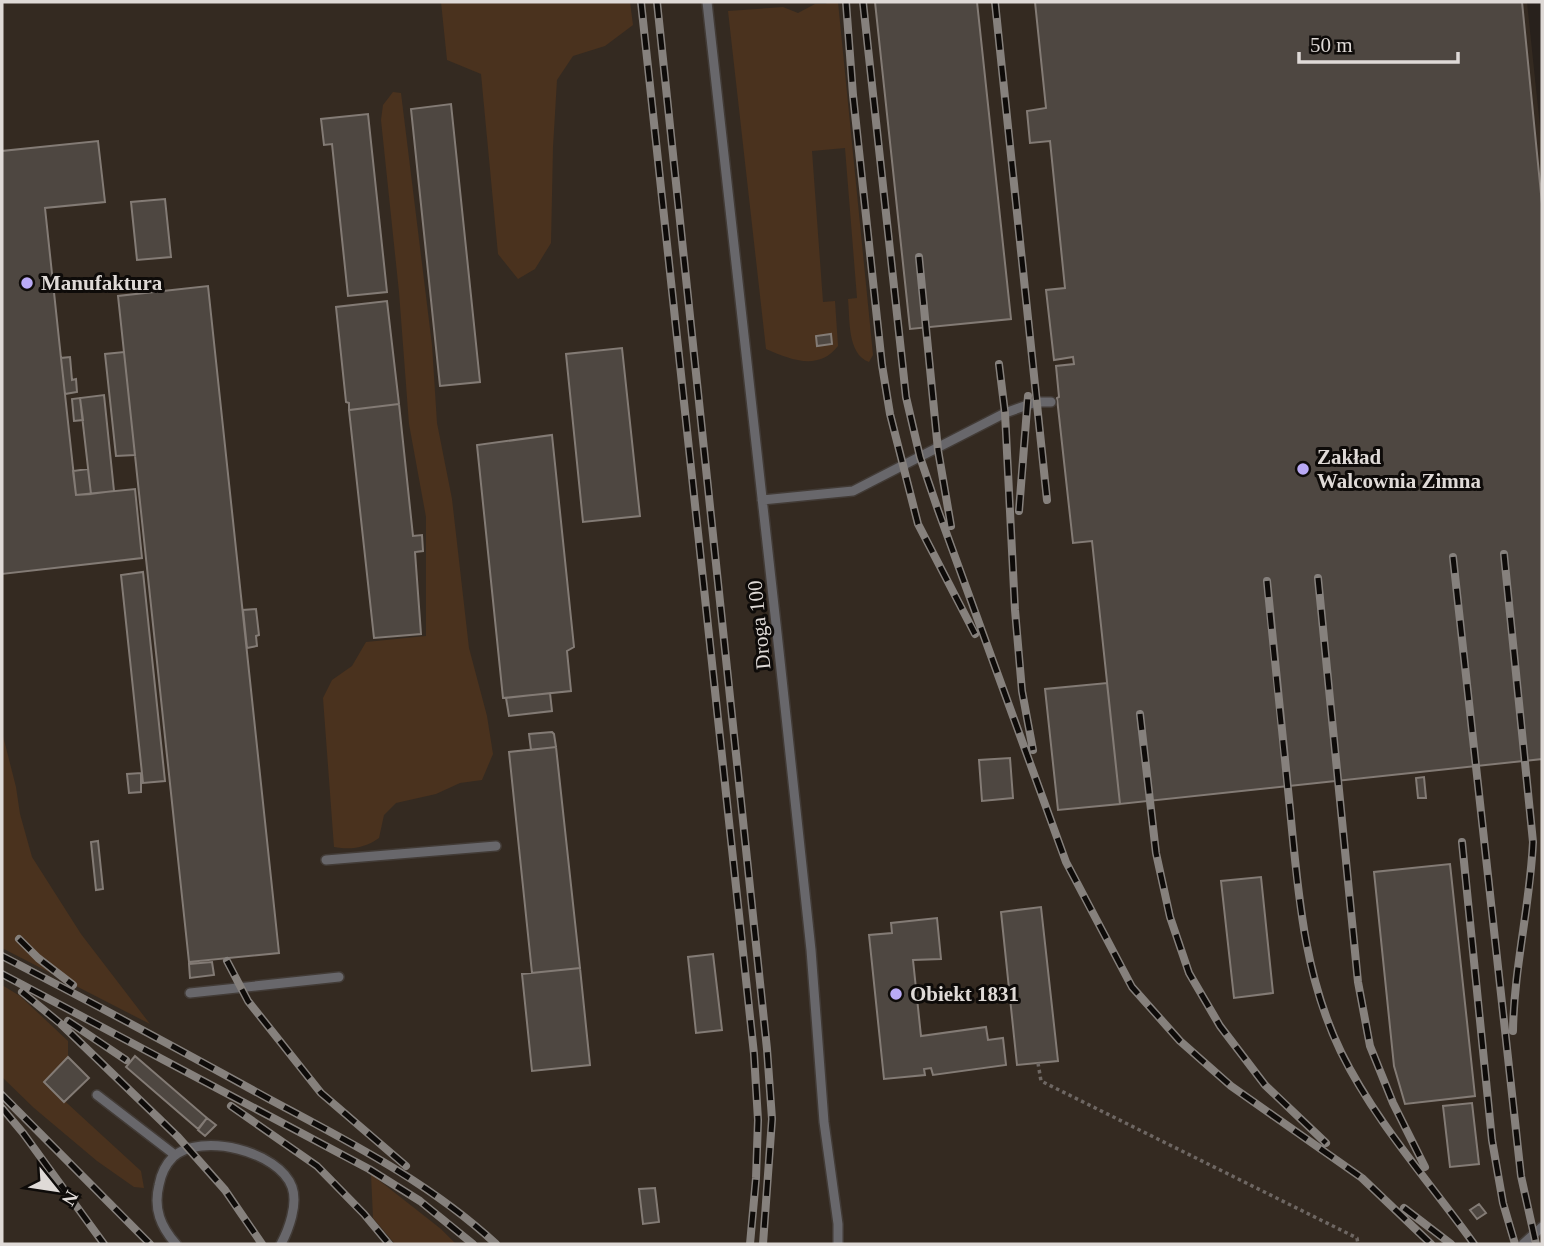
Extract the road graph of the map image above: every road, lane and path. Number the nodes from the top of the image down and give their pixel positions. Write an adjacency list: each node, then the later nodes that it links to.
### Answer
1 (706, 2): 3 (lane, Droga 100)
2 (1051, 402): 3 (lane)
3 (762, 500): 14 (lane, Droga 100)
4 (496, 846): 5 (lane)
5 (326, 860)
6 (339, 977): 7 (lane)
7 (190, 993)
8 (1038, 1063): 15 (path)
9 (97, 1095): 10 (lane)
10 (175, 1155): 12 (lane); 13 (lane)
11 (1542, 1227): 16 (lane)
12 (176, 1244)
13 (281, 1244)
14 (838, 1244)
15 (1358, 1244)
16 (1523, 1244)

